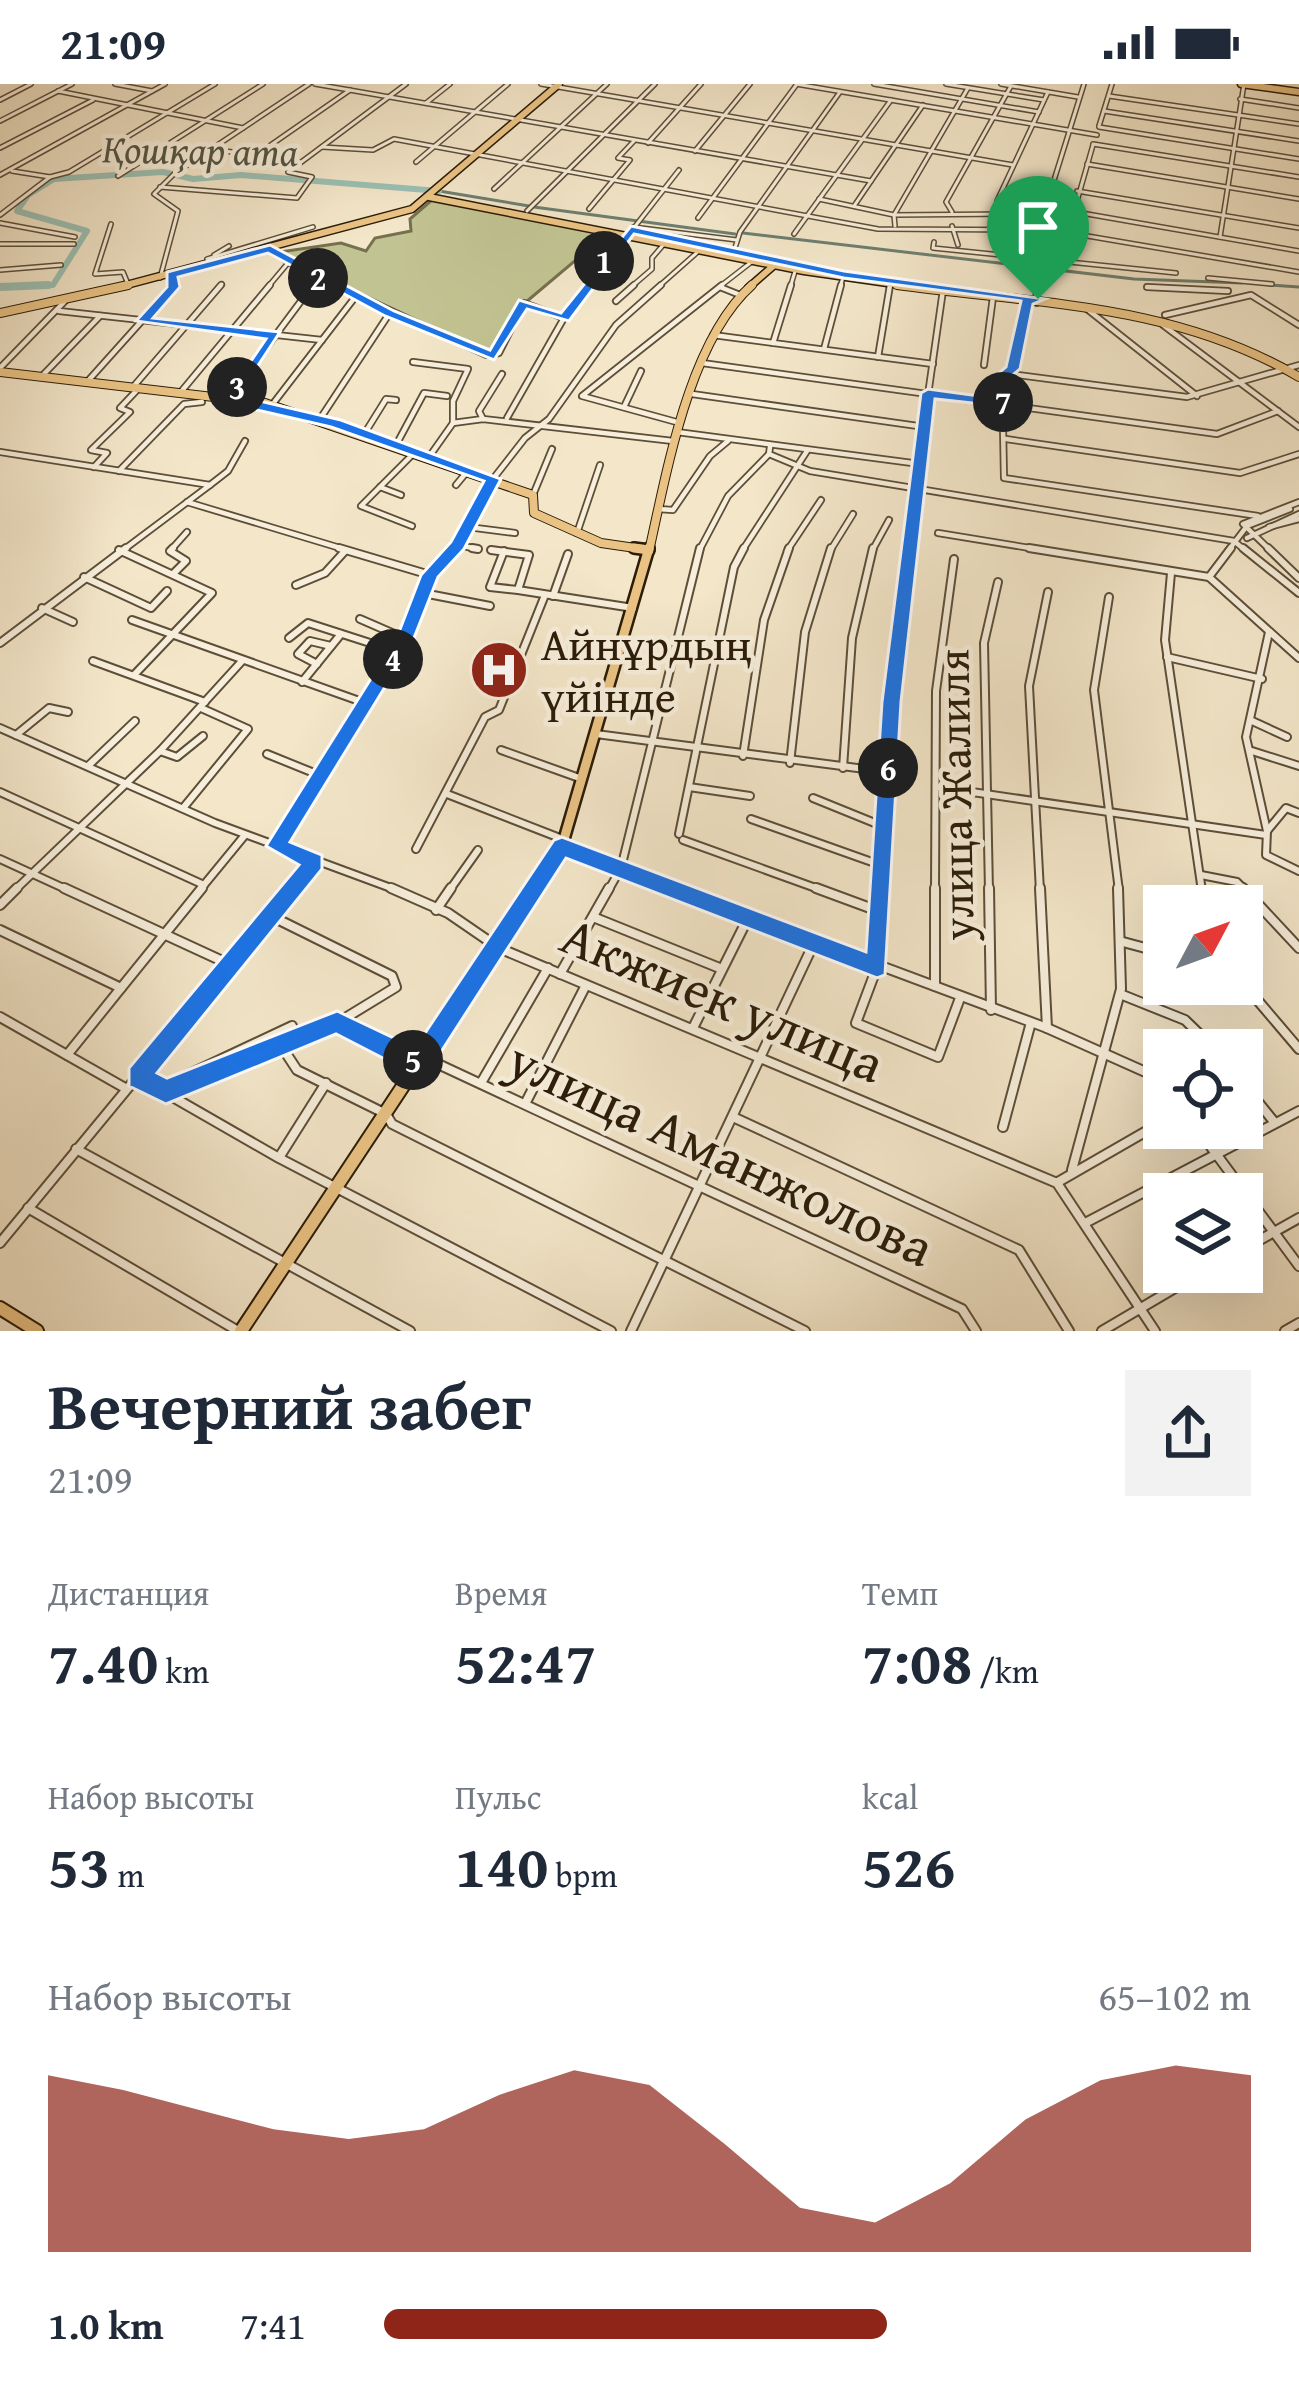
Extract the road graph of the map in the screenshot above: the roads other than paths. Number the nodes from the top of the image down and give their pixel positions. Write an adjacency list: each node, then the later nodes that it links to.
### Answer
1 (31, 84): 42 (street)
2 (72, 84): 29 (street)
3 (115, 84): 30 (street)
4 (166, 84): 30 (street)
5 (215, 84): 56 (street)
6 (263, 84): 60 (street)
7 (312, 84): 27 (street); 67 (street)
8 (406, 84): 37 (street)
9 (508, 84): 54 (street)
10 (541, 84): 23 (street)
11 (607, 84): 34 (street)
12 (656, 84): 45 (street)
13 (701, 84): 50 (street)
14 (750, 84): 57 (street)
15 (796, 84): 32 (street); 63 (street)
16 (874, 84): 40 (street)
17 (946, 84): 26 (street)
18 (1001, 84): 25 (street)
19 (1084, 84): 38 (street)
20 (1112, 84): 36 (street)
21 (1243, 84): 31 (main road); 41 (street)
22 (1262, 84): 31 (main road)
23 (556, 85): 34 (street); 61 (main road)
24 (447, 86): 28 (street); 46 (street)
25 (1011, 86): 33 (street); 35 (street)
26 (968, 88): 35 (street); 40 (street)
27 (350, 90): 37 (street); 82 (street)
28 (460, 90)
29 (58, 91): 39 (street); 62 (street)
30 (154, 91): 47 (street)
31 (1299, 91)
32 (840, 92): 43 (street); 68 (street)
33 (1048, 92): 38 (street); 44 (street)
34 (597, 94): 45 (street); 66 (street)
35 (1006, 94): 44 (street); 49 (street)
36 (1108, 96): 53 (street); 58 (street)
37 (388, 97): 46 (street); 79 (street)
38 (1078, 97): 69 (street)
39 (96, 98): 47 (street); 81 (street)
40 (959, 98): 49 (street); 52 (street)
41 (1240, 99): 51 (street); 58 (street)
42 (0, 100)
43 (891, 100): 48 (street); 73 (street)
44 (1044, 100): 55 (street)
45 (639, 101): 50 (street); 72 (street)
46 (426, 103): 54 (street)
47 (132, 105): 56 (street); 100 (street)
48 (923, 105): 52 (street); 77 (street)
49 (1000, 106): 55 (street); 59 (street)
50 (680, 107): 57 (street); 76 (street)
51 (1299, 108)
52 (953, 110): 59 (street); 85 (street)
53 (1104, 111): 70 (street); 71 (street)
54 (475, 112): 61 (street); 80 (street)
55 (1039, 112): 64 (street)
56 (168, 113): 60 (street); 106 (street)
57 (724, 115): 63 (street); 86 (street)
58 (1236, 115): 65 (street); 71 (street)
59 (994, 117): 64 (street); 89 (street)
60 (206, 120): 67 (street); 105 (street)
61 (518, 120): 66 (street); 88 (main road)
62 (0, 121)
63 (770, 122): 68 (street); 90 (street)
64 (1033, 124): 69 (street); 96 (street)
65 (1299, 124)
66 (559, 127): 72 (street); 93 (street)
67 (245, 128): 84 (street)
68 (813, 129): 73 (street); 99 (street)
69 (1069, 130): 70 (street); 142 (street)
70 (1098, 131): 78 (street); 83 (street)
71 (1234, 131): 75 (street); 83 (street)
72 (604, 135): 74 (street); 102 (street)
73 (863, 138): 77 (street); 104 (street)
74 (634, 140): 76 (street); 98 (street)
75 (1299, 141)
76 (647, 143): 86 (street)
77 (897, 144): 85 (street); 109 (street)
78 (1093, 144): 94 (street); 97 (street)
79 (322, 147): 80 (street); 117 (street)
80 (434, 147): 88 (street); 92 (street)
81 (0, 148)
82 (266, 149)
83 (1233, 149): 91 (street); 97 (street)
84 (211, 150): 87 (street); 111 (street)
85 (931, 150): 89 (street); 126 (street)
86 (695, 151): 90 (street)
87 (251, 154)
88 (477, 156): 93 (street); 116 (main road)
89 (974, 158): 96 (street); 127 (street)
90 (740, 159): 99 (street); 118 (street)
91 (1299, 159)
92 (416, 162)
93 (521, 164): 102 (street); 113 (street)
94 (1087, 164): 112 (street); 114 (street)
95 (616, 165): 98 (street)
96 (1013, 165): 128 (street)
97 (1231, 166): 107 (street); 112 (street)
98 (624, 167): 108 (street)
99 (786, 167): 104 (street); 122 (street)
100 (8, 170): 103 (street); 106 (street)
101 (679, 170): 115 (street)
102 (567, 172): 108 (street); 124 (street)
103 (0, 175)
104 (836, 175): 109 (street); 119 (street)
105 (118, 176)
106 (50, 177): 130 (street)
107 (1299, 177)
108 (612, 181): 115 (street); 123 (street)
109 (872, 181): 121 (street)
110 (253, 184): 117 (street)
111 (160, 187): 117 (street); 170 (street)
112 (1229, 188): 120 (street); 129 (street)
113 (494, 189)
114 (1078, 189): 125 (street); 129 (street)
115 (662, 190): 118 (street); 141 (street)
116 (435, 193): 124 (main road); 141 (main road); 152 (main road)
117 (245, 194)
118 (710, 199): 122 (street); 132 (street)
119 (819, 199): 121 (street); 131 (street)
120 (1299, 200)
121 (854, 206): 126 (street)
122 (756, 208): 131 (street); 146 (street)
123 (589, 209)
124 (527, 211): 141 (main road)
125 (1070, 211): 143 (street); 145 (street)
126 (894, 214): 127 (street); 135 (street)
127 (953, 214): 128 (street)
128 (1010, 214): 140 (street)
129 (1224, 214): 138 (street); 145 (street)
130 (0, 215)
131 (806, 216): 135 (street); 144 (street)
132 (698, 218)
133 (0, 224): 149 (street)
134 (111, 224): 176 (street)
135 (895, 226): 136 (street)
136 (952, 226): 137 (street); 150 (street)
137 (1000, 226): 140 (street); 153 (street)
138 (1299, 226)
139 (314, 227): 157 (street)
140 (1016, 227): 142 (street)
141 (631, 230): 146 (street); 147 (main road); 156 (main road); 199 (street)
142 (1038, 230): 159 (street)
143 (1064, 232): 162 (street); 167 (street)
144 (794, 234)
145 (1220, 237): 155 (street)
146 (736, 240): 156 (street)
147 (666, 241): 154 (main road); 189 (street)
148 (934, 242): 159 (street)
149 (0, 244)
150 (958, 245)
151 (230, 246): 157 (street)
152 (269, 248): 160 (street); 164 (main road); 169 (main road)
153 (1004, 248)
154 (701, 249): 158 (main road); 225 (street)
155 (1299, 250)
156 (734, 251): 161 (main road)
157 (207, 259): 164 (street)
158 (754, 260): 161 (main road); 180 (street)
159 (1032, 262): 162 (street); 190 (street)
160 (287, 263): 172 (street); 204 (street)
161 (777, 263): 165 (main road); 173 (main road); 184 (main road)
162 (1059, 264): 168 (street)
163 (61, 265): 166 (street)
164 (189, 268): 170 (main road)
165 (796, 268): 171 (main road); 208 (street)
166 (0, 270)
167 (1299, 272)
168 (1176, 273)
169 (171, 275): 170 (main road); 200 (street)
170 (160, 277): 176 (main road); 188 (main road)
171 (843, 277): 173 (main road); 209 (street)
172 (318, 278): 185 (street); 206 (street)
173 (858, 278): 179 (main road); 190 (main road)
174 (1208, 278): 175 (street)
175 (1220, 279): 178 (street); 183 (street)
176 (128, 284): 194 (main road)
177 (222, 284): 202 (street)
178 (1272, 284)
179 (890, 285): 182 (main road); 210 (street)
180 (720, 286): 184 (street); 229 (street)
181 (1147, 287): 183 (street)
182 (943, 290): 186 (main road); 213 (street)
183 (1228, 291): 187 (street)
184 (740, 295): 205 (main road)
185 (356, 296): 195 (street); 207 (street)
186 (994, 297): 191 (main road); 214 (street)
187 (1237, 297): 196 (street); 203 (street)
188 (67, 299): 193 (street); 194 (main road)
189 (616, 301)
190 (1038, 301): 191 (main road); 192 (main road); 196 (main road)
191 (1027, 302): 218 (street)
192 (1087, 310): 198 (main road); 230 (street)
193 (58, 311): 197 (street); 216 (street)
194 (2, 314)
195 (389, 314): 199 (street); 240 (street)
196 (1165, 315): 201 (main road)
197 (100, 316): 200 (street); 220 (street)
198 (1152, 317): 201 (main road); 222 (street)
199 (564, 318): 239 (street)
200 (143, 321): 202 (street); 221 (street)
201 (1184, 323): 215 (main road)
202 (186, 326): 204 (street); 223 (street)
203 (1299, 326)
204 (231, 331): 206 (street); 224 (street)
205 (713, 334): 208 (street); 212 (main road)
206 (275, 335): 207 (street); 231 (street)
207 (322, 340): 235 (street)
208 (773, 343): 209 (street)
209 (824, 350): 210 (street)
210 (878, 357): 213 (street)
211 (413, 362): 241 (street)
212 (702, 363): 226 (street); 227 (main road)
213 (933, 364): 226 (street)
214 (984, 365)
215 (1295, 369): 222 (street)
216 (0, 370): 220 (main road)
217 (641, 371): 236 (street)
218 (1006, 373): 230 (street); 234 (street)
219 (502, 374): 238 (street)
220 (42, 376): 221 (main road)
221 (87, 382): 223 (main road)
222 (1238, 382): 230 (street); 237 (street)
223 (136, 387): 224 (main road); 260 (street)
224 (180, 393): 231 (main road)
225 (568, 393): 229 (street); 242 (street)
226 (928, 393): 234 (street); 243 (street)
227 (692, 394): 243 (street); 245 (main road)
228 (447, 396): 250 (street)
229 (582, 396): 236 (street)
230 (1198, 396)
231 (228, 399): 235 (main road)
232 (396, 400): 246 (street)
233 (202, 402): 262 (street)
234 (1004, 404): 237 (street); 247 (street)
235 (272, 405): 240 (main road)
236 (624, 407): 245 (street)
237 (1278, 411): 244 (street)
238 (481, 415): 239 (street); 241 (street)
239 (507, 418): 242 (street)
240 (320, 419): 246 (main road)
241 (454, 423): 257 (street)
242 (542, 426): 245 (street); 264 (street)
243 (925, 427): 258 (street)
244 (1299, 427)
245 (677, 432): 249 (street); 273 (main road)
246 (363, 436): 250 (main road)
247 (1006, 439): 256 (street); 276 (street)
248 (245, 441): 265 (street)
249 (728, 441): 252 (street); 273 (street)
250 (395, 447): 255 (main road)
251 (552, 449): 270 (street)
252 (770, 451): 254 (street); 261 (street); 345 (street)
253 (0, 452): 260 (street)
254 (807, 452): 258 (street); 261 (street)
255 (414, 453): 257 (main road); 267 (street)
256 (1299, 454)
257 (428, 458): 263 (main road)
258 (920, 464): 268 (street)
259 (600, 465): 284 (street)
260 (94, 467): 262 (street)
261 (800, 468): 268 (street); 346 (street)
262 (119, 471): 265 (street)
263 (468, 471): 264 (main road); 266 (street)
264 (493, 479): 270 (main road); 280 (street)
265 (211, 485): 272 (street)
266 (456, 485)
267 (380, 487): 269 (street); 279 (street)
268 (916, 489): 288 (street); 356 (street)
269 (401, 495)
270 (533, 495): 284 (main road)
271 (820, 500): 351 (street)
272 (187, 502): 291 (street); 292 (street)
273 (657, 508): 294 (main road)
274 (1299, 510): 276 (street); 278 (street); 281 (street); 285 (street)
275 (854, 514): 352 (street)
276 (1258, 516): 285 (street)
277 (890, 520): 355 (street)
278 (1290, 523): 281 (street); 282 (street)
279 (412, 526)
280 (468, 526): 286 (street); 289 (street)
281 (1265, 526): 285 (street)
282 (1299, 530)
283 (187, 532): 298 (street)
284 (577, 532): 294 (main road)
285 (1247, 532): 288 (street); 303 (street)
286 (514, 533)
287 (938, 533): 299 (street)
288 (1238, 542): 302 (street); 310 (street)
289 (458, 545): 290 (street); 300 (street)
290 (478, 549)
291 (119, 550): 298 (street); 301 (street)
292 (345, 550): 300 (street); 305 (street)
293 (491, 550): 295 (street)
294 (649, 550): 315 (main road)
295 (504, 551): 306 (street); 306 (street)
296 (568, 554): 311 (street)
297 (954, 559): 361 (street)
298 (174, 573): 320 (street)
299 (1172, 573): 302 (street); 327 (street)
300 (430, 575): 309 (street)
301 (84, 577): 307 (street); 314 (street)
302 (1209, 577): 319 (street)
303 (1299, 578)
304 (998, 582): 364 (street, улица Жалиля)
305 (296, 585)
306 (518, 590): 311 (street)
307 (167, 591)
308 (1048, 592): 367 (street)
309 (423, 593): 313 (street); 323 (street)
310 (1299, 593)
311 (548, 596): 315 (street); 363 (street)
312 (1108, 597): 369 (street)
313 (490, 607)
314 (42, 608): 318 (street); 324 (street)
315 (632, 608): 341 (main road)
316 (133, 620): 320 (street)
317 (360, 620): 323 (street)
318 (74, 622)
319 (1269, 632): 328 (street); 333 (street)
320 (177, 634): 330 (street); 332 (street)
321 (341, 634): 322 (street); 325 (street); 326 (street)
322 (289, 638)
323 (406, 639): 326 (street)
324 (0, 643)
325 (331, 646): 331 (street); 331 (street)
326 (398, 652): 335 (street)
327 (1167, 657): 333 (street); 372 (street)
328 (1299, 658)
329 (93, 661): 332 (street)
330 (242, 662): 334 (street); 336 (street)
331 (317, 664): 334 (street)
332 (135, 674): 336 (street)
333 (1262, 679): 339 (street)
334 (302, 682): 335 (street)
335 (365, 704): 357 (street)
336 (202, 705): 348 (street); 368 (street)
337 (68, 712): 342 (street)
338 (135, 721): 353 (street)
339 (1250, 721): 344 (street); 349 (street)
340 (0, 728): 342 (street, Акжиек улица)
341 (596, 734): 345 (street); 358 (main road)
342 (16, 735): 353 (street, Акжиек улица)
343 (203, 736): 348 (street)
344 (1287, 736)
345 (650, 742): 346 (street); 384 (street)
346 (695, 748): 351 (street); 360 (street)
347 (501, 750): 358 (street)
348 (160, 751): 359 (street)
349 (1252, 751): 354 (street); 375 (street)
350 (266, 754): 357 (street)
351 (743, 756): 352 (street)
352 (790, 763): 355 (street)
353 (88, 766): 359 (street, Акжиек улица)
354 (1299, 766)
355 (843, 768): 356 (street)
356 (888, 772): 373 (street)
357 (320, 776): 378 (street)
358 (582, 779): 377 (main road)
359 (127, 783): 368 (street, Акжиек улица); 374 (street)
360 (688, 787): 365 (street); 392 (street)
361 (936, 787): 364 (street); 412 (street)
362 (0, 792): 374 (street)
363 (447, 794): 377 (street); 379 (street)
364 (986, 794): 367 (street); 416 (street, улица Жалиля)
365 (750, 796)
366 (813, 798): 373 (street)
367 (1037, 801): 369 (street); 422 (street)
368 (184, 807): 376 (street, Акжиек улица)
369 (1112, 812): 372 (street); 401 (street)
370 (1299, 813): 375 (street)
371 (751, 819): 383 (street)
372 (1194, 823): 375 (street); 387 (street)
373 (887, 828): 383 (street)
374 (78, 829): 386 (street); 388 (street)
375 (1267, 833): 385 (street)
376 (245, 835): 378 (street, Акжиек улица); 388 (street)
377 (563, 843): 384 (street); 396 (main road)
378 (276, 846): 382 (street, Акжиек улица)
379 (416, 849)
380 (478, 850): 391 (street)
381 (0, 859): 386 (street)
382 (315, 862): 391 (street, Акжиек улица); 393 (street)
383 (886, 867): 392 (street)
384 (621, 868): 394 (street); 395 (street)
385 (1299, 871)
386 (33, 874): 390 (street); 399 (street)
387 (1201, 875): 389 (street); 404 (street)
388 (204, 885): 399 (street)
389 (1202, 885)
390 (0, 904)
391 (436, 910): 398 (street, Акжиек улица)
392 (881, 912): 406 (street)
393 (271, 916): 405 (street); 418 (street)
394 (592, 917): 408 (street); 409 (street)
395 (749, 917): 400 (street); 408 (street)
396 (511, 929): 398 (street); 403 (main road)
397 (0, 930): 411 (street)
398 (481, 930): 403 (street, Акжиек улица)
399 (164, 935): 405 (street); 411 (street)
400 (814, 942): 406 (street); 428 (street)
401 (1124, 942): 402 (street); 413 (street)
402 (1143, 947)
403 (499, 948): 407 (street, Акжиек улица); 429 (main road)
404 (1299, 948)
405 (231, 965): 431 (street)
406 (877, 967): 412 (street); 414 (street)
407 (548, 968): 409 (street, Акжиек улица); 433 (street)
408 (722, 969): 421 (street)
409 (560, 974): 410 (street, Акжиек улица)
410 (586, 985): 421 (street, Акжиек улица); 436 (street)
411 (121, 988): 426 (street)
412 (935, 988): 414 (street)
413 (1120, 994): 423 (street); 427 (street)
414 (960, 998): 416 (street)
415 (1262, 1005): 425 (street)
416 (991, 1010): 420 (street)
417 (0, 1017): 426 (street)
418 (337, 1022): 424 (street); 429 (street, улица Аманжолова)
419 (292, 1026): 435 (street)
420 (1030, 1026): 422 (street); 442 (street)
421 (693, 1028): 428 (street, Акжиек улица)
422 (1047, 1028): 427 (street)
423 (1194, 1029)
424 (280, 1044): 432 (street); 435 (street)
425 (1299, 1049)
426 (67, 1055): 434 (street)
427 (1106, 1055): 430 (street); 448 (street)
428 (761, 1057): 440 (street); 449 (street, Акжиек улица)
429 (421, 1060): 433 (street, улица Аманжолова); 439 (main road)
430 (1143, 1075)
431 (138, 1077): 434 (street); 435 (street)
432 (326, 1083): 439 (street); 447 (street)
433 (481, 1083): 436 (street, улица Аманжолова)
434 (125, 1088): 444 (street)
435 (163, 1089): 447 (street)
436 (525, 1104): 450 (street, улица Аманжолова)
437 (1263, 1108): 441 (street)
438 (1299, 1111): 441 (street)
439 (386, 1114): 451 (main road); 458 (street)
440 (733, 1117): 450 (street); 472 (street)
441 (1275, 1123): 446 (street)
442 (1004, 1127)
443 (1143, 1132): 448 (street)
444 (76, 1149): 452 (street); 459 (street)
445 (1212, 1149): 446 (street)
446 (1214, 1152): 454 (street); 455 (street)
447 (279, 1158): 451 (street)
448 (1072, 1170): 449 (street)
449 (1057, 1183): 454 (street, Акжиек улица)
450 (698, 1184): 458 (street); 471 (street, улица Аманжолова)
451 (337, 1188): 459 (main road); 468 (street)
452 (28, 1208): 457 (street); 466 (street)
453 (1299, 1218): 455 (street)
454 (1088, 1222): 462 (street, Акжиек улица)
455 (1274, 1232): 456 (street); 460 (street)
456 (1263, 1238)
457 (0, 1243)
458 (662, 1260): 469 (street); 470 (street)
459 (287, 1263): 466 (main road); 467 (street)
460 (1299, 1266)
461 (1165, 1293): 462 (street)
462 (1140, 1307): 473 (street); 474 (street, Акжиек улица)
463 (0, 1309): 465 (main road)
464 (1299, 1323): 475 (street)
465 (37, 1331)
466 (240, 1331)
467 (410, 1331)
468 (611, 1331)
469 (631, 1331)
470 (805, 1331)
471 (976, 1331)
472 (1069, 1331)
473 (1102, 1331)
474 (1155, 1331)
475 (1285, 1331)

